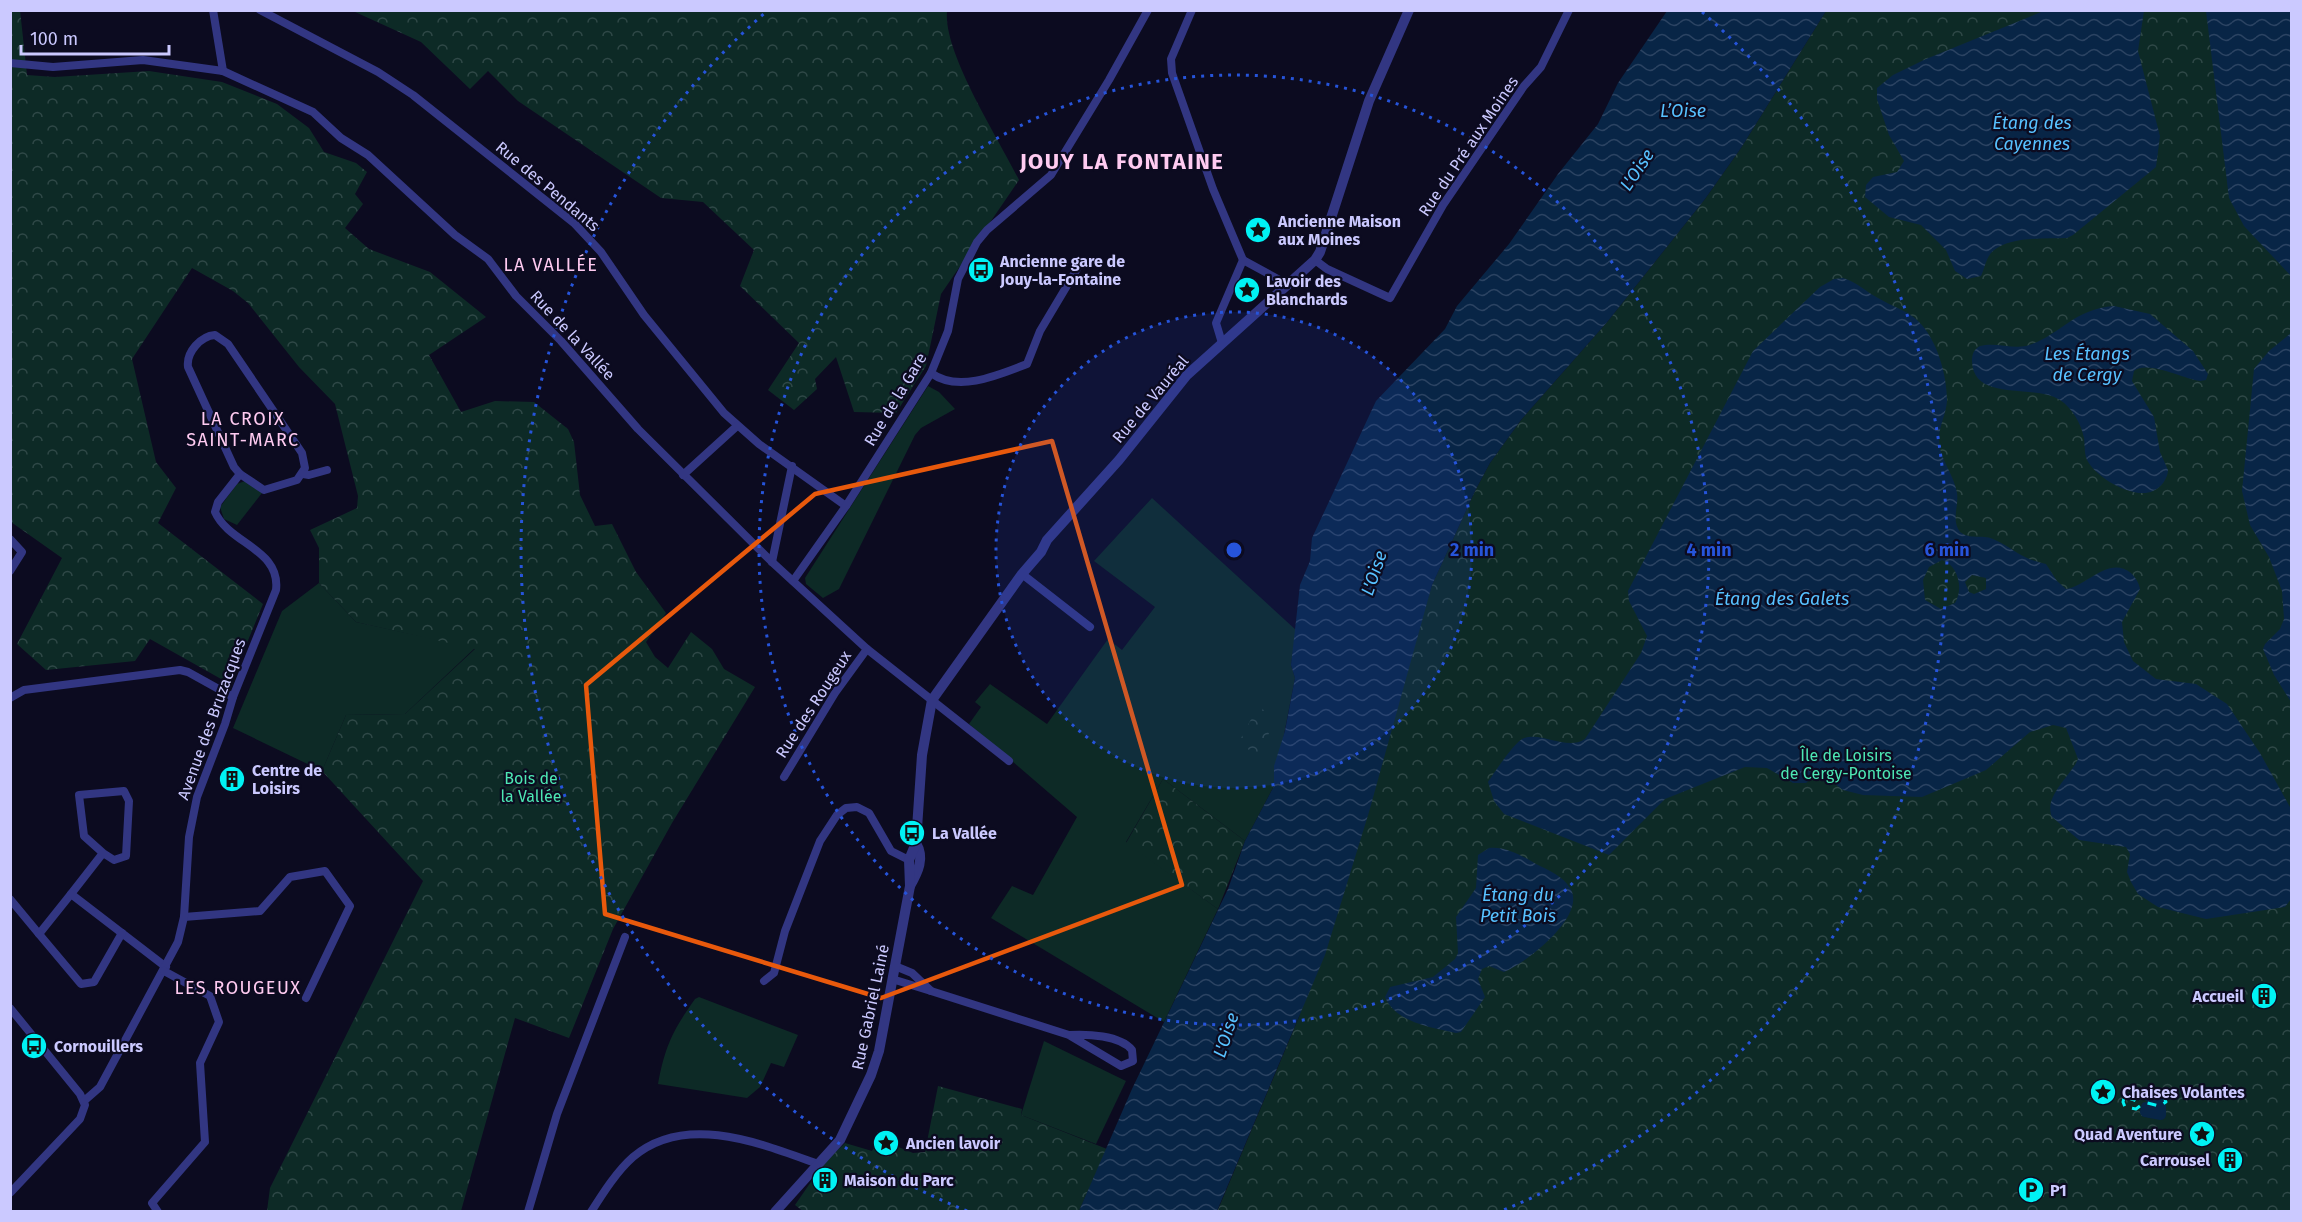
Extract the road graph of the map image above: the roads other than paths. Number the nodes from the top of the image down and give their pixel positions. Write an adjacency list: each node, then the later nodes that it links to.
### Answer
1 (213, 10): 8 (street)
2 (260, 10): 15 (street, Rue des Pendants)
3 (1148, 10): 14 (street, Rue de la Gare)
4 (1192, 10): 9 (street)
5 (1409, 10): 10 (street, Rue de Vauréal)
6 (1569, 10): 10 (street, Rue du Pré aux Moines)
7 (10, 63): 8 (street, Rue de la Vallée)
8 (223, 71): 20 (street, Rue de la Vallée)
9 (1243, 260): 12 (street); 13 (street)
10 (1315, 260): 12 (street, Rue de Vauréal)
11 (1077, 269): 14 (street)
12 (1287, 284): 13 (street, Rue de Vauréal)
13 (1221, 343): 25 (street, Rue de Vauréal)
14 (931, 373): 21 (street, Rue de la Gare)
15 (737, 426): 16 (street, Rue des Pendants); 20 (street)
16 (792, 466): 21 (street, Rue des Pendants); 23 (street)
17 (327, 470): 19 (street)
18 (240, 474): 19 (street); 19 (street); 29 (street, Avenue des Bruzacques)
19 (303, 474)
20 (683, 475): 23 (street, Rue de la Vallée)
21 (846, 506): 26 (street, Rue de la Gare)
22 (10, 539): 24 (street)
23 (772, 562): 26 (street, Rue de la Vallée)
24 (10, 571)
25 (1022, 574): 27 (street); 31 (street, Rue de Vauréal)
26 (793, 581): 28 (street, Rue de la Vallée)
27 (1090, 627)
28 (867, 649): 31 (street, Rue de la Vallée); 33 (street, Rue des Rougeux)
29 (233, 697): 30 (street); 40 (street, Avenue des Bruzacques)
30 (10, 698)
31 (932, 700): 32 (street, Rue de la Vallée); 34 (street, Rue Gabriel Lainé)
32 (1009, 761)
33 (784, 777)
34 (916, 843): 36 (street, Rue Gabriel Lainé); 37 (street, Rue Gabriel Lainé)
35 (103, 853): 35 (street); 38 (street)
36 (909, 860): 37 (street, Rue Gabriel Lainé); 47 (street)
37 (910, 886): 44 (street, Rue Gabriel Lainé)
38 (71, 894): 41 (street); 42 (street)
39 (10, 899): 42 (street)
40 (184, 917): 45 (street, Avenue des Bruzacques); 49 (street)
41 (122, 933): 42 (street); 45 (street)
42 (39, 934)
43 (625, 937): 57 (street)
44 (895, 966): 46 (street, Rue Gabriel Lainé); 48 (street)
45 (165, 969): 53 (street, Avenue des Bruzacques); 56 (street)
46 (892, 979): 48 (street); 54 (street, Rue Gabriel Lainé)
47 (764, 981)
48 (932, 991): 52 (street)
49 (306, 998)
50 (10, 1008): 51 (street)
51 (14, 1020): 53 (street)
52 (1069, 1035): 52 (street)
53 (84, 1101): 55 (street, Avenue des Bruzacques)
54 (818, 1164): 58 (street); 59 (street, Rue Gabriel Lainé)
55 (10, 1193)
56 (155, 1208)
57 (528, 1212)
58 (591, 1212)
59 (775, 1212)

